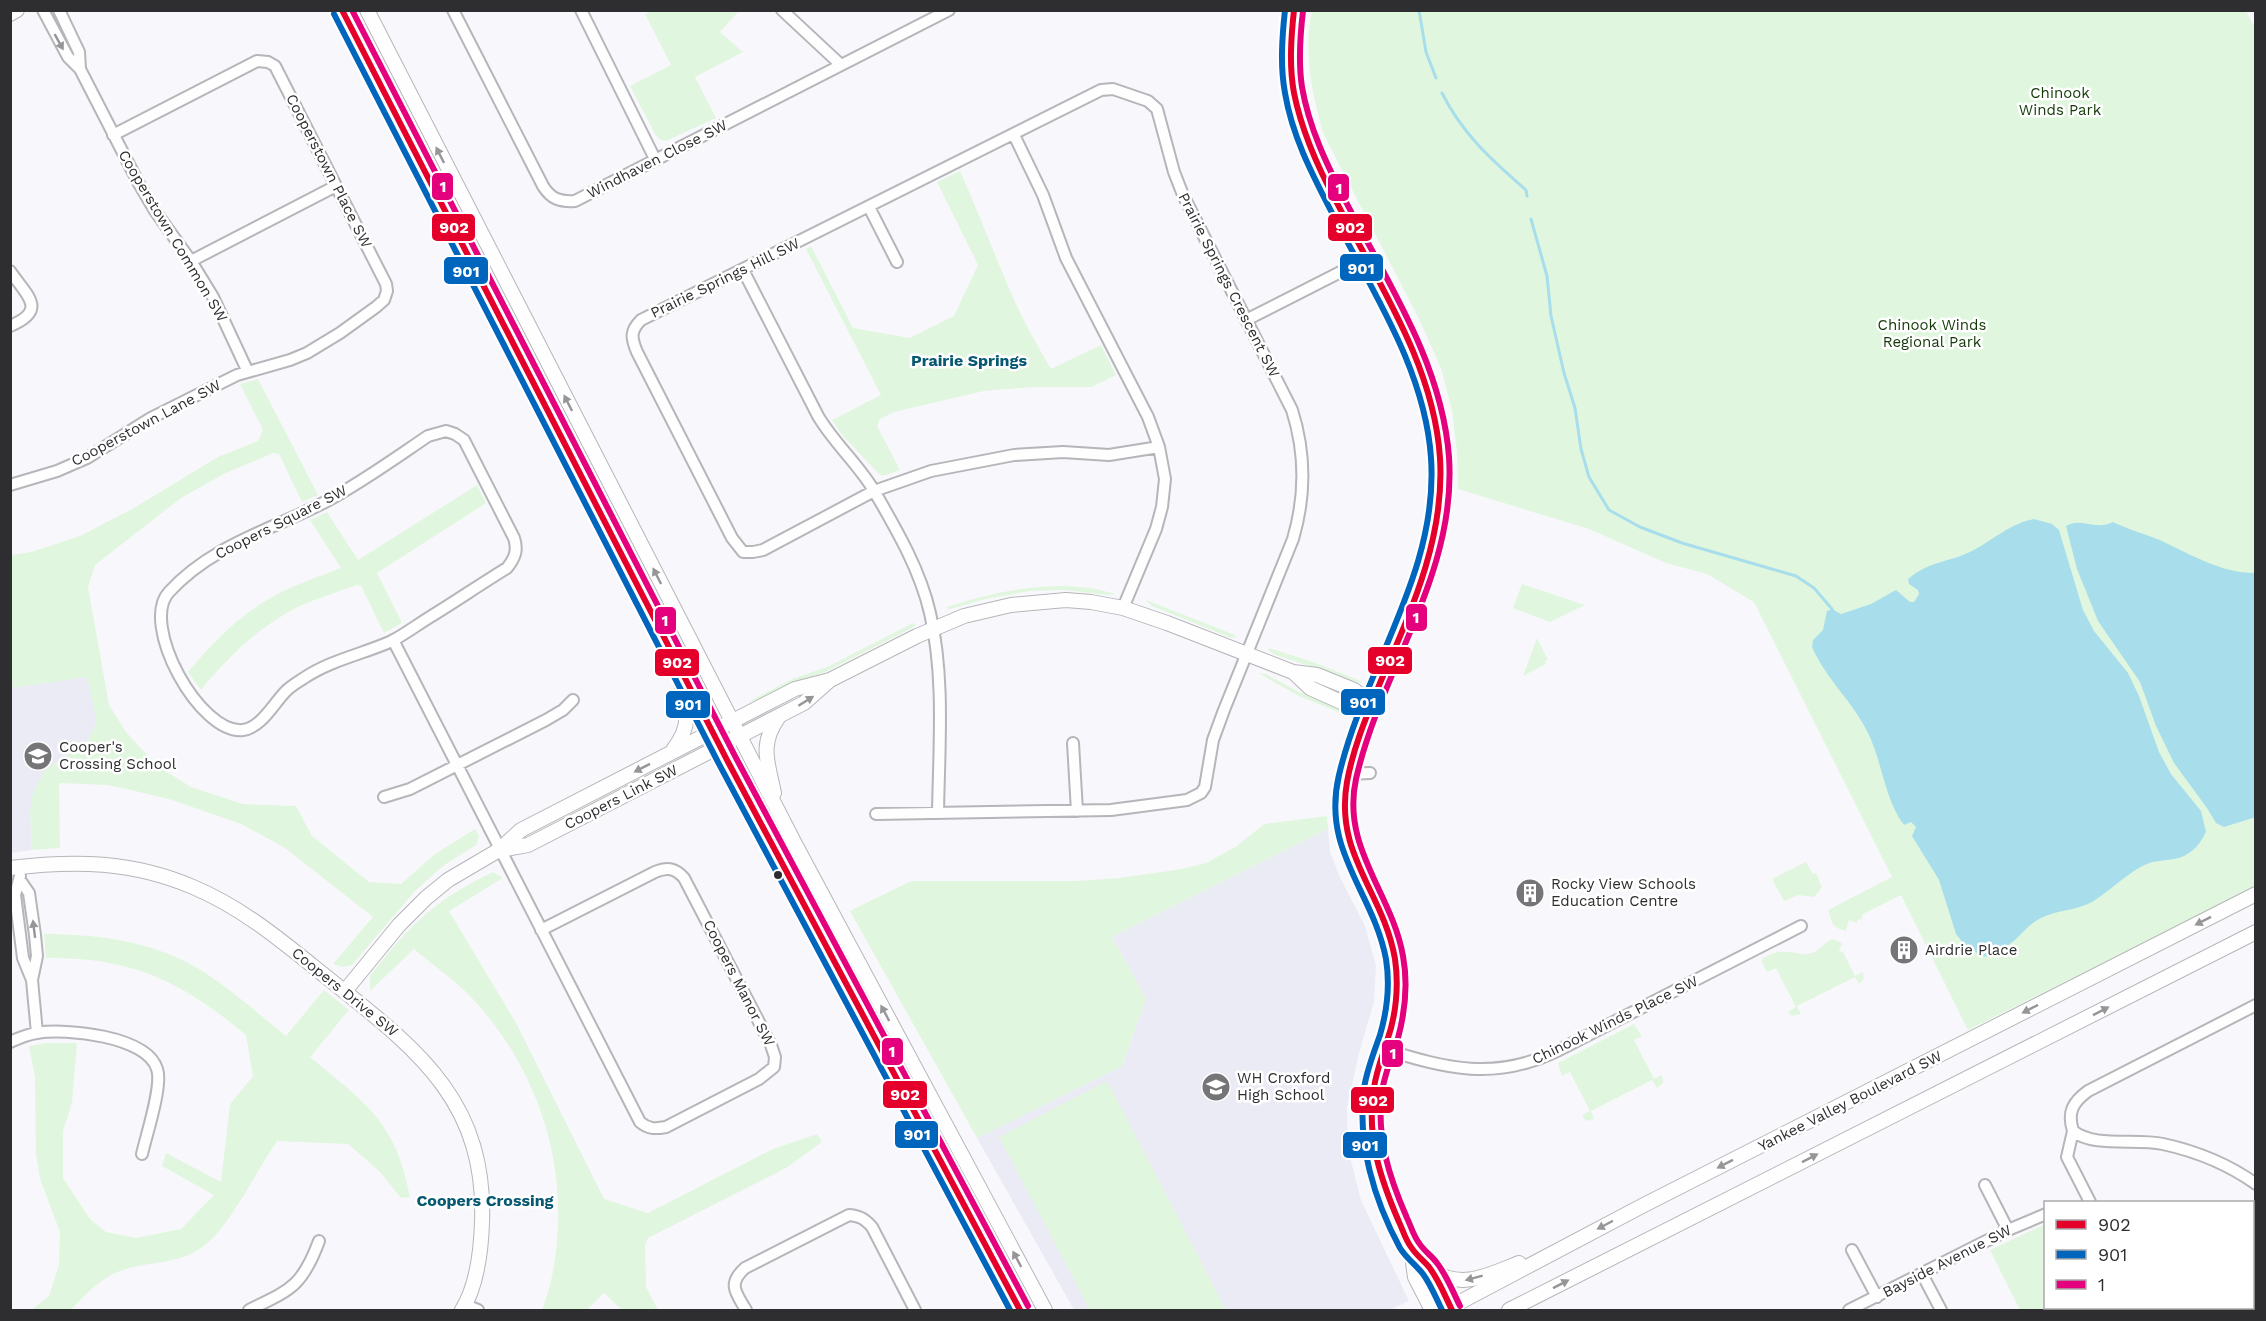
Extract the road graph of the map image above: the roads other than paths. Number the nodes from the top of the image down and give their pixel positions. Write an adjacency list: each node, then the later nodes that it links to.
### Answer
1 (17, 10): 11 (main road)
2 (43, 10): 13 (street, Cooperstown Common SW, one-way to 13)
3 (58, 10): 13 (street, Cooperstown Common SW)
4 (342, 10): 34 (main road)
5 (366, 10): 39 (main road, one-way to 5)
6 (453, 10): 16 (street, Windhaven Close SW)
7 (581, 10): 16 (street)
8 (782, 10): 12 (street)
9 (949, 10): 12 (street, Windhaven Close SW)
10 (1293, 10): 19 (main road)
11 (10, 14)
12 (842, 65): 16 (street, Windhaven Close SW)
13 (80, 69): 14 (street, Cooperstown Common SW)
14 (113, 135): 17 (street, Cooperstown Place SW); 20 (street, Cooperstown Common SW)
15 (1014, 135): 18 (street, Prairie Springs Hill SW); 24 (street, Prairie Springs Crescent SW); 27 (street)
16 (654, 159)
17 (336, 186): 20 (street); 26 (street, Cooperstown Place SW)
18 (869, 207): 21 (street); 22 (street, Prairie Springs Hill SW)
19 (1366, 259): 24 (street); 37 (main road)
20 (191, 261): 26 (street, Cooperstown Common SW)
21 (897, 262)
22 (742, 270): 29 (street); 29 (street, Prairie Springs Hill SW)
23 (10, 271): 25 (street)
24 (1246, 320): 33 (street, Prairie Springs Crescent SW)
25 (10, 326)
26 (247, 370): 28 (street, Cooperstown Lane SW)
27 (1159, 447): 29 (street); 30 (street)
28 (10, 485)
29 (874, 491): 31 (street)
30 (1122, 608): 31 (main road); 33 (main road)
31 (932, 629): 35 (main road); 51 (street)
32 (393, 640): 32 (street, Coopers Square SW); 45 (street, Coopers Manor SW)
33 (1246, 655): 37 (main road); 50 (street, Prairie Springs Crescent SW)
34 (677, 661): 40 (main road); 44 (main road)
35 (831, 680): 38 (main road, Coopers Link SW, one-way to 35); 39 (main road, Coopers Link SW)
36 (573, 700): 45 (street)
37 (1372, 705): 47 (main road)
38 (779, 716): 41 (main road, Coopers Link SW); 49 (main road)
39 (732, 722): 40 (main road, Coopers Link SW); 41 (main road)
40 (713, 732): 43 (main road); 44 (main road, Coopers Link SW)
41 (739, 736): 43 (main road, Coopers Link SW); 49 (main road)
42 (1073, 743): 50 (street)
43 (720, 746): 53 (main road, Coopers Link SW); 85 (main road)
44 (670, 754): 53 (main road, Coopers Link SW, one-way to 53)
45 (456, 765): 48 (street); 53 (street, Coopers Manor SW)
46 (1370, 773): 47 (street)
47 (1348, 774): 65 (main road)
48 (384, 797)
49 (777, 810): 86 (main road, one-way to 49)
50 (1077, 811): 51 (street, Prairie Springs Crescent SW)
51 (938, 813): 52 (street, Prairie Springs Crescent SW)
52 (876, 814)
53 (500, 850): 57 (street, Coopers Manor SW); 61 (main road, Coopers Link SW)
54 (17, 872): 61 (main road, Coopers Drive SW); 63 (street)
55 (2256, 894): 74 (main road, Yankee Valley Boulevard SW, one-way to 74)
56 (1801, 926): 65 (street, Chinook Winds Place SW)
57 (541, 930): 57 (street, Coopers Manor SW)
58 (2256, 932): 60 (main road)
59 (2256, 939): 60 (main road)
60 (2222, 949): 88 (main road, one-way to 60)
61 (345, 991): 80 (main road, Coopers Drive SW)
62 (2256, 1005): 66 (street)
63 (37, 1033): 64 (street); 67 (street)
64 (10, 1042)
65 (1384, 1049): 75 (main road)
66 (2073, 1131): 68 (street); 70 (street)
67 (142, 1154)
68 (2256, 1184)
69 (1985, 1185): 72 (street)
70 (2089, 1201)
71 (2044, 1215): 72 (street, Bayside Avenue SW)
72 (2008, 1230): 78 (street, Bayside Avenue SW)
73 (319, 1241): 82 (street)
74 (1569, 1244): 77 (main road, one-way to 77); 81 (main road, Yankee Valley Boulevard SW)
75 (1411, 1248): 77 (main road); 87 (main road)
76 (1852, 1250): 79 (street)
77 (1431, 1269): 81 (main road)
78 (1922, 1274): 79 (street, Bayside Avenue SW); 90 (street)
79 (1877, 1296): 89 (street, Bayside Avenue SW)
80 (469, 1309)
81 (1449, 1310)
82 (249, 1311)
83 (746, 1311): 84 (street)
84 (915, 1311)
85 (1020, 1311)
86 (1045, 1311)
87 (1432, 1311)
88 (1509, 1311)
89 (1849, 1311)
90 (1941, 1311)

